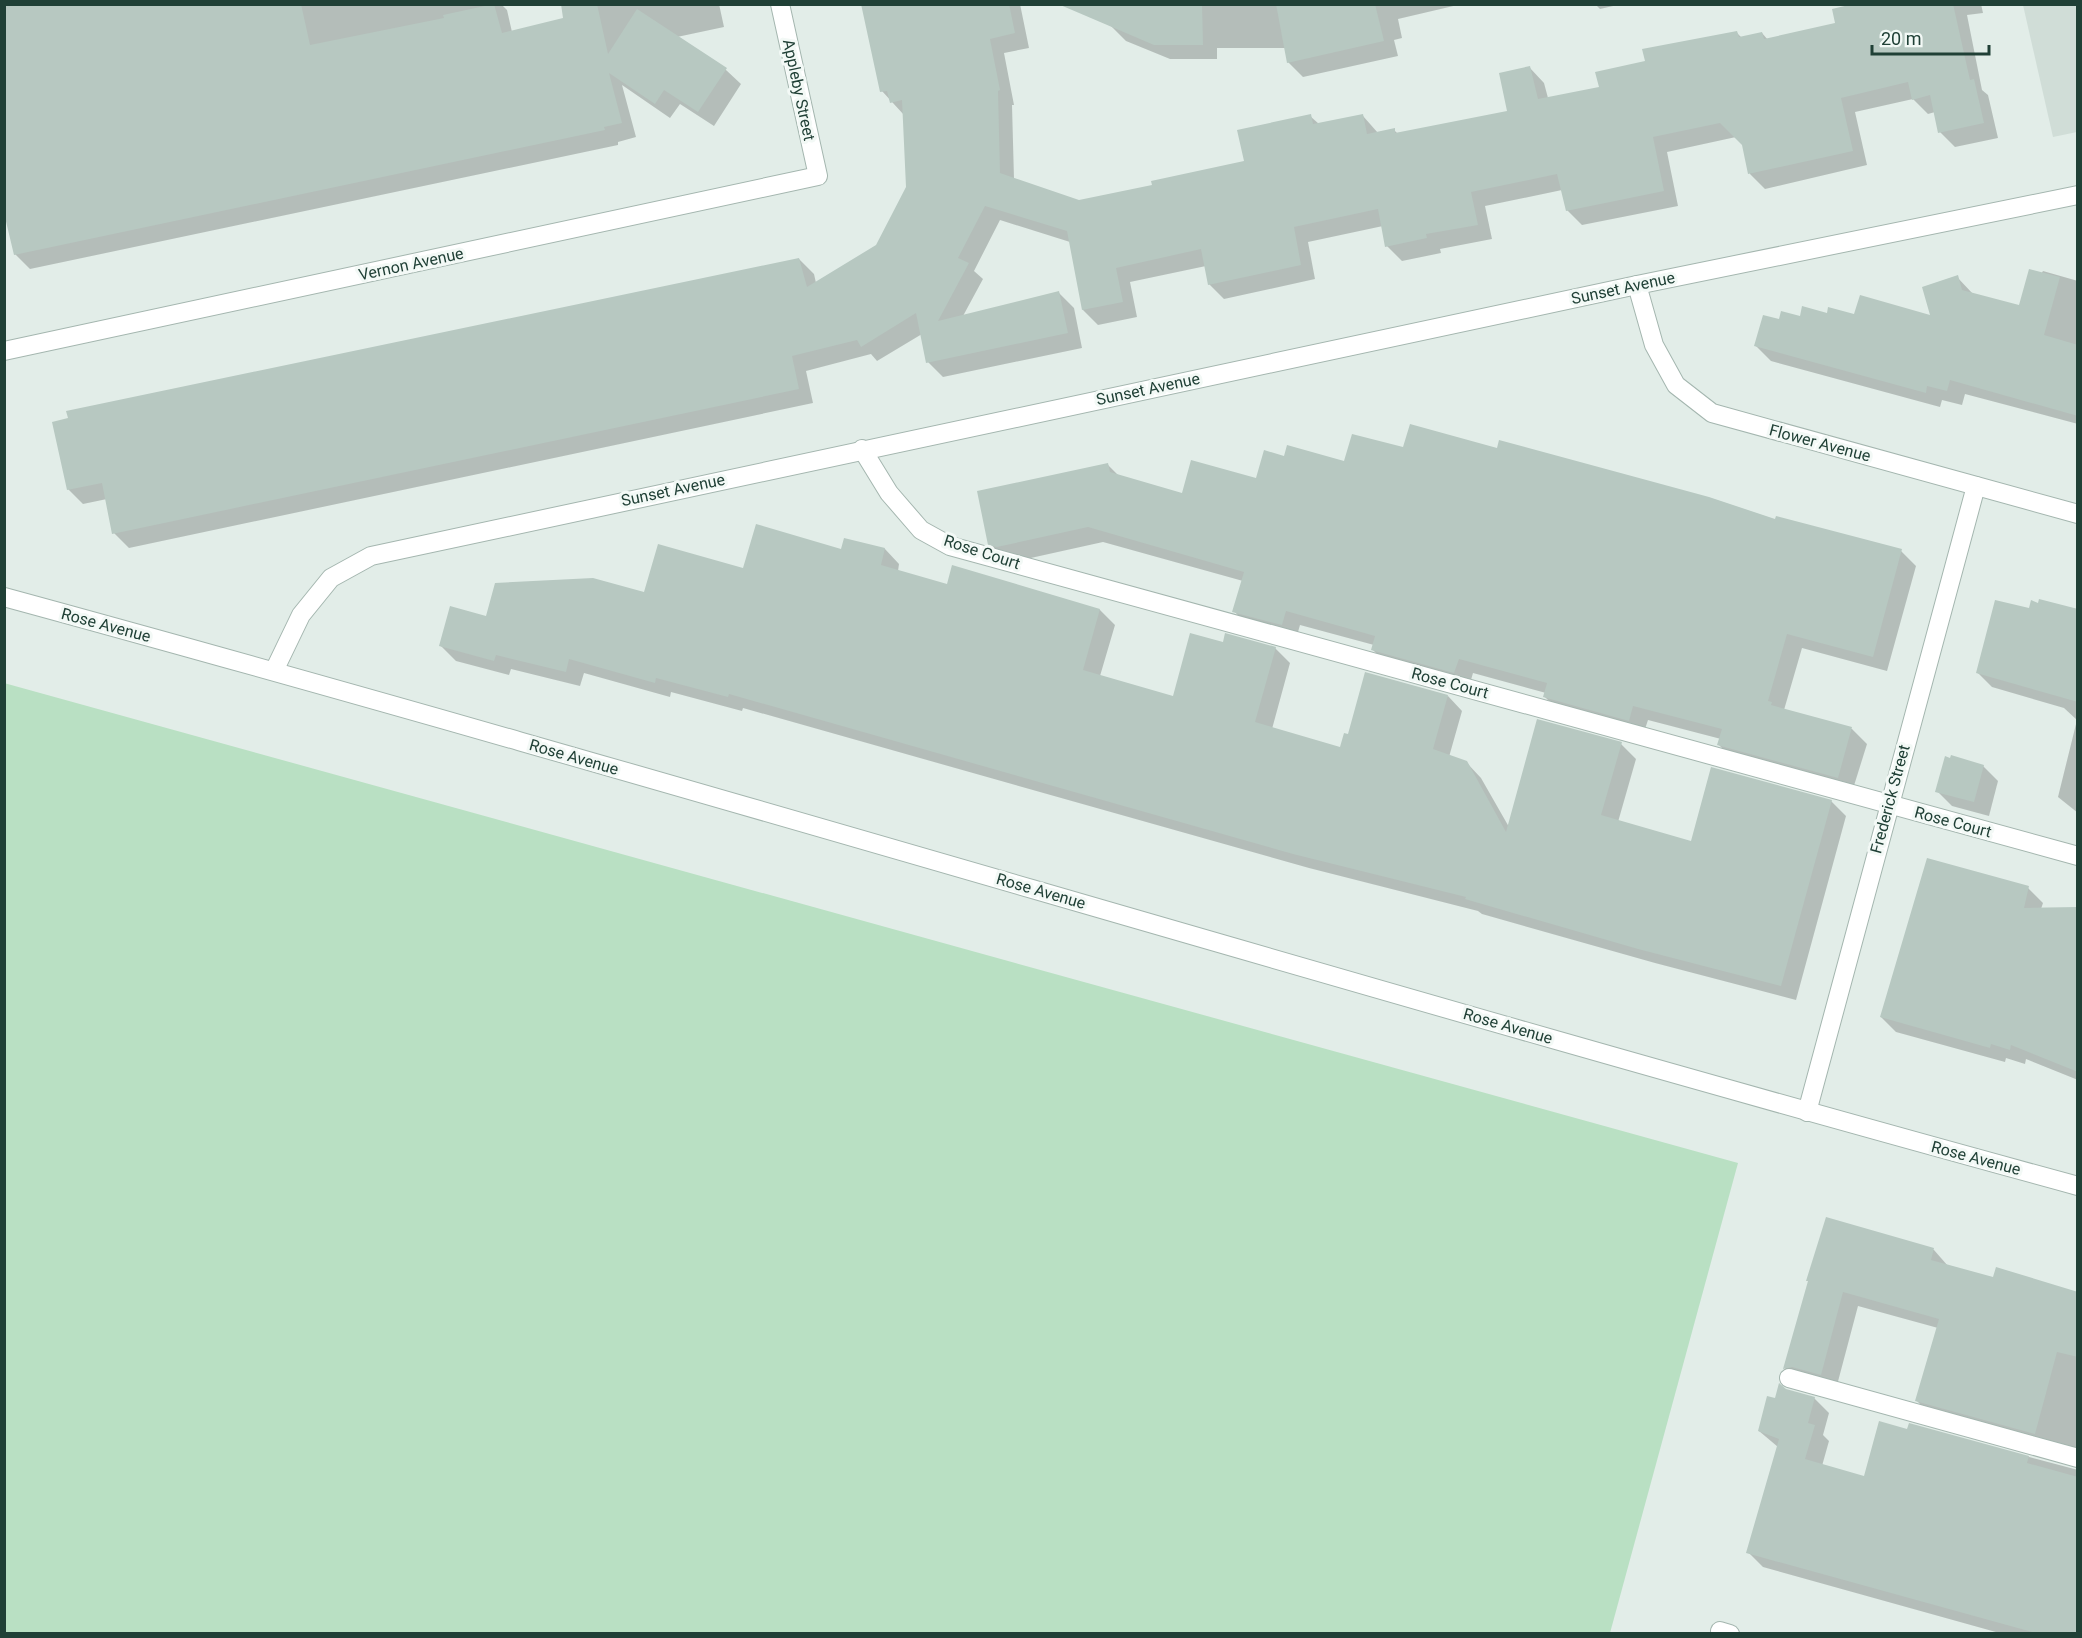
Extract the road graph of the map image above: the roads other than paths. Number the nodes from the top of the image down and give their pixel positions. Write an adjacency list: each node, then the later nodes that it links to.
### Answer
1 (780, 4): 2 (street, Appleby Street)
2 (818, 176): 7 (street, Vernon Avenue)
3 (2078, 195): 4 (street, Sunset Avenue)
4 (2056, 200): 5 (street); 6 (street, Sunset Avenue)
5 (2078, 206)
6 (1637, 285): 8 (street, Sunset Avenue); 9 (street, Flower Avenue)
7 (4, 351)
8 (862, 449): 12 (street, Sunset Avenue); 13 (street, Rose Court)
9 (1976, 486): 10 (street, Flower Avenue); 13 (street, Frederick Street)
10 (2078, 514)
11 (4, 597): 12 (street, Rose Avenue)
12 (274, 671): 15 (street, Rose Avenue)
13 (1888, 804): 14 (street, Rose Court); 15 (street, Frederick Street)
14 (2078, 856)
15 (1808, 1112): 16 (street, Rose Avenue)
16 (2078, 1186)
17 (1789, 1378): 18 (street)
18 (2078, 1458)

